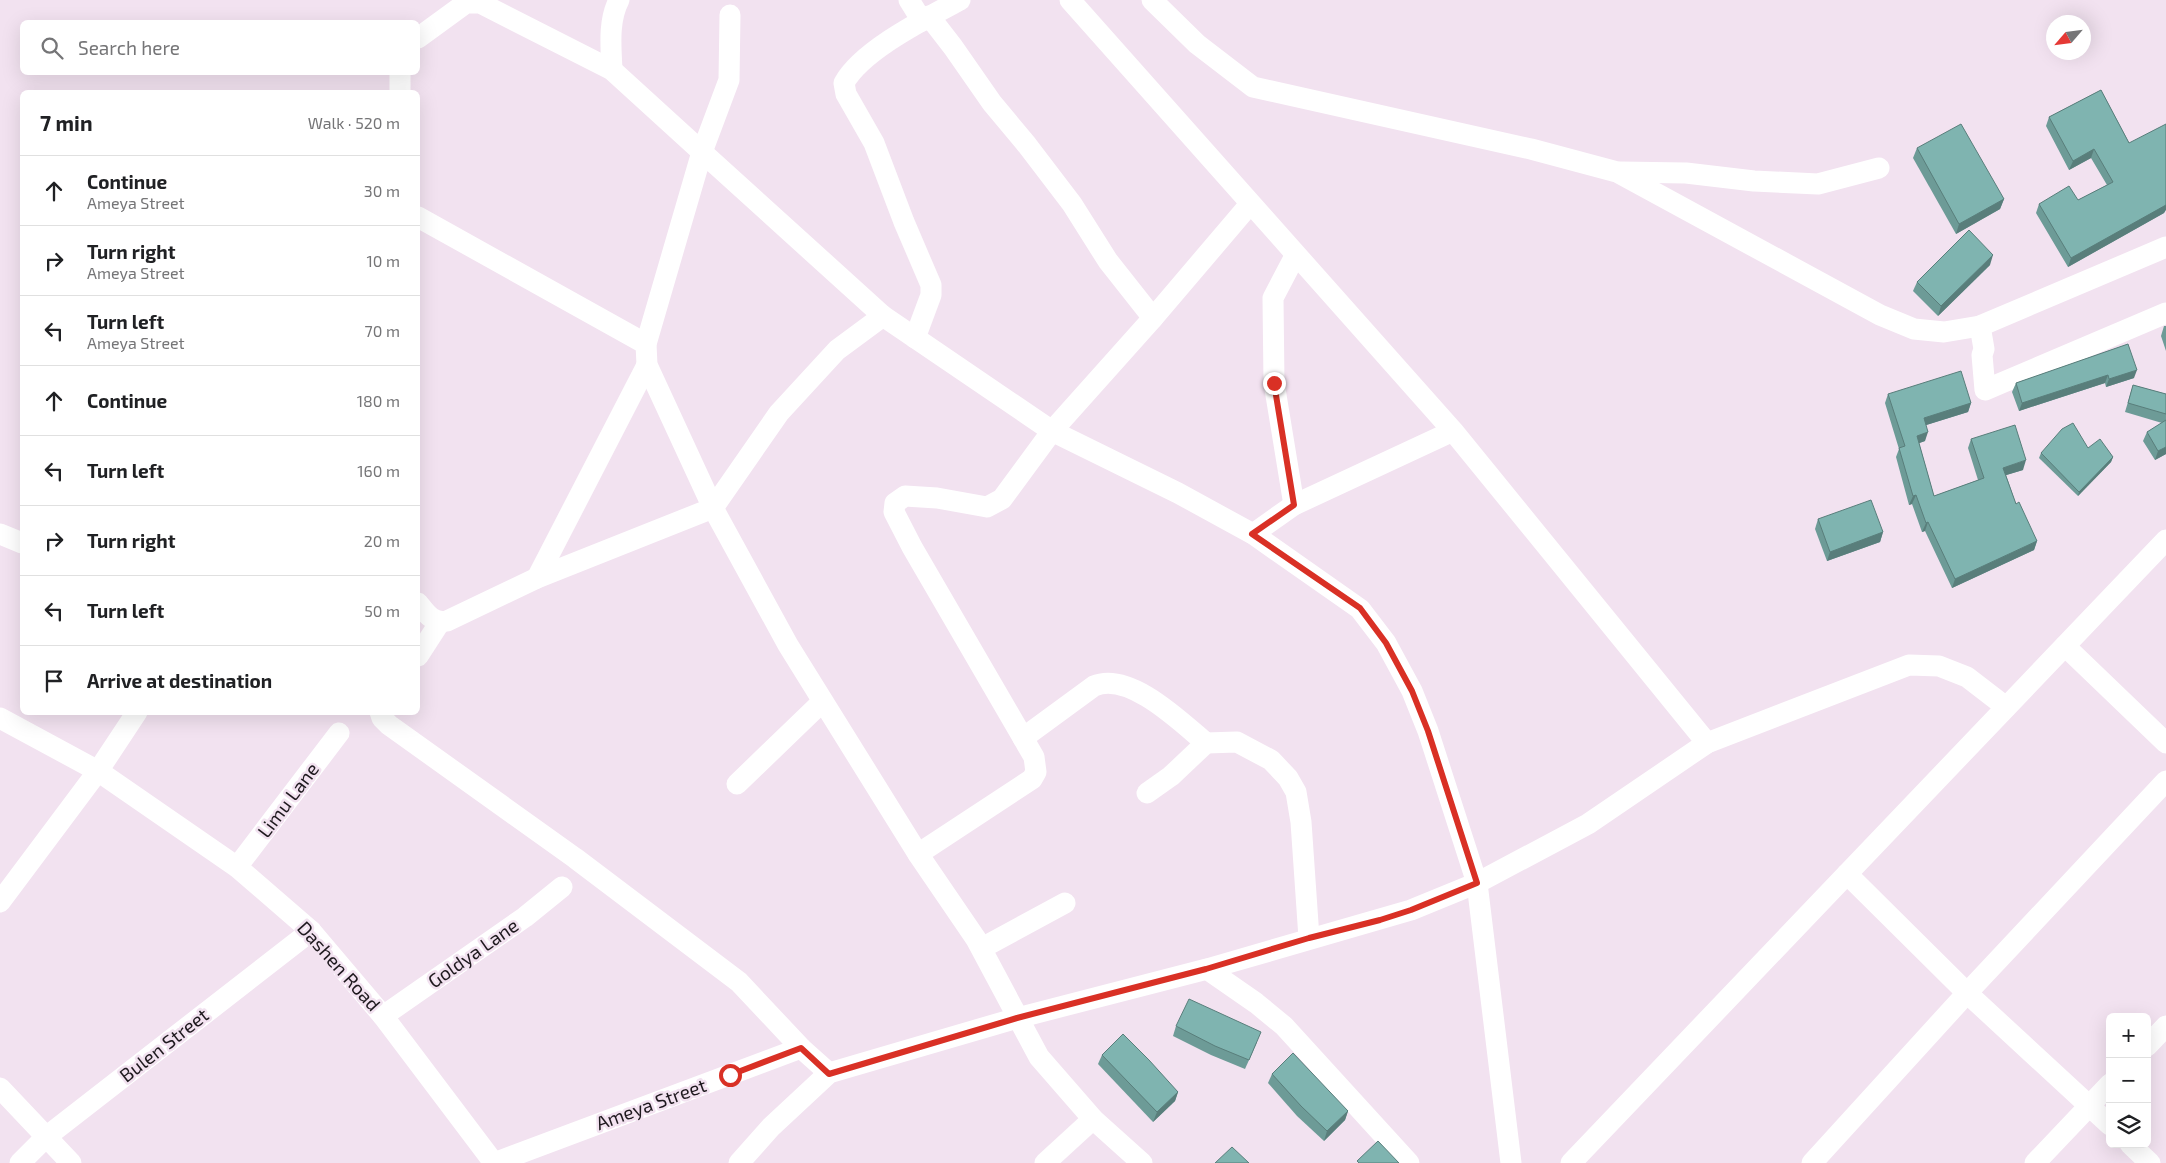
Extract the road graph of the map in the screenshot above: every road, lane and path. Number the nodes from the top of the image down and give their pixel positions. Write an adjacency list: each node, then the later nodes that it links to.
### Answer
1 (619, 0): 9 (street)
2 (909, 0): 7 (street)
3 (960, 0): 7 (street)
4 (1070, 0): 15 (street)
5 (1152, 0): 14 (street)
6 (730, 14): 12 (street)
7 (926, 19): 21 (street); 23 (street)
8 (420, 37): 9 (street)
9 (612, 70): 12 (street)
10 (400, 75): 11 (street)
11 (400, 90)
12 (702, 152): 20 (street); 24 (street)
13 (1879, 168): 14 (street)
14 (1617, 172): 22 (street)
15 (1250, 204): 18 (street); 21 (street)
16 (420, 218): 24 (street)
17 (2166, 247): 22 (street)
18 (1295, 256): 26 (street); 27 (street)
19 (2166, 312): 22 (street)
20 (883, 316): 23 (street); 28 (street)
21 (1153, 318): 25 (street)
22 (1980, 326)
23 (915, 338): 25 (street)
24 (646, 355): 28 (street); 33 (street)
25 (1052, 431): 30 (street); 44 (street)
26 (1452, 431): 27 (street); 46 (street)
27 (1294, 505): 30 (street)
28 (713, 508): 33 (street); 38 (street)
29 (0, 534): 32 (street)
30 (1252, 534): 55 (street)
31 (2166, 540): 36 (street)
32 (20, 542)
33 (537, 578): 35 (street)
34 (420, 605): 35 (street)
35 (440, 622): 37 (street)
36 (2065, 646): 39 (street); 47 (street)
37 (420, 653)
38 (822, 702): 50 (street); 52 (street)
39 (2006, 707): 46 (street); 54 (street)
40 (135, 715): 48 (street)
41 (381, 715): 68 (street)
42 (0, 718): 48 (street, Dashen Road)
43 (339, 733): 53 (street, Limu Lane)
44 (1023, 738): 45 (street); 52 (street)
45 (1206, 743): 51 (street); 60 (street)
46 (1707, 743): 55 (street)
47 (2166, 743)
48 (98, 771): 53 (street, Dashen Road); 57 (street)
49 (2166, 781): 63 (street)
50 (737, 784)
51 (1147, 793)
52 (918, 854): 61 (street)
53 (237, 867): 59 (street, Dashen Road)
54 (1847, 874): 63 (street); 85 (street)
55 (1477, 883): 60 (street); 84 (street)
56 (562, 887): 64 (street, Goldya Lane)
57 (0, 902)
58 (1065, 903): 61 (street)
59 (311, 931): 64 (street, Dashen Road); 75 (street, Bulen Street)
60 (1309, 938): 62 (street)
61 (982, 948): 65 (street)
62 (1206, 969): 65 (street); 83 (street)
63 (1967, 993): 72 (street); 86 (street)
64 (383, 1016): 79 (street, Dashen Road)
65 (1017, 1018): 69 (street); 73 (street)
66 (2166, 1026): 67 (street)
67 (2151, 1042)
68 (801, 1048): 69 (street); 79 (street, Ameya Street)
69 (829, 1074): 80 (street)
70 (0, 1088): 75 (street)
71 (2106, 1088): 72 (street)
72 (2089, 1105): 74 (street); 87 (street)
73 (1093, 1119): 81 (street); 82 (street)
74 (2106, 1121)
75 (46, 1137): 77 (street, Bulen Street); 78 (street)
76 (2134, 1148): 88 (street)
77 (20, 1163)
78 (71, 1163)
79 (494, 1163)
80 (739, 1163)
81 (1045, 1163)
82 (1142, 1163)
83 (1409, 1163)
84 (1511, 1163)
85 (1571, 1163)
86 (1812, 1163)
87 (2035, 1163)
88 (2150, 1163)

